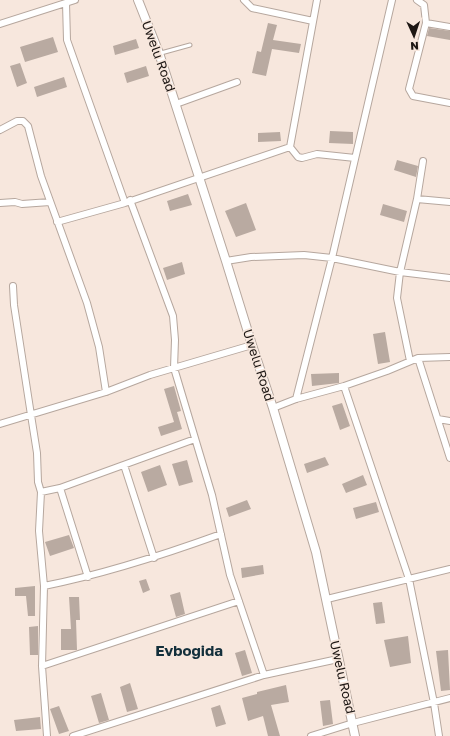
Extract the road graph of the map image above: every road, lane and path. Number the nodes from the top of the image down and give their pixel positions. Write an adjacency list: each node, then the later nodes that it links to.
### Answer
1 (138, 0): 12 (street, Uwelu Road)
2 (244, 0): 7 (street)
3 (316, 0): 7 (street)
4 (392, 0): 18 (street)
5 (417, 0): 8 (street)
6 (71, 1): 9 (street); 22 (street)
7 (313, 21): 17 (street)
8 (426, 23): 10 (street); 15 (street)
9 (0, 24)
10 (450, 27)
11 (190, 45): 12 (lane)
12 (159, 53): 14 (street, Uwelu Road)
13 (237, 82): 14 (street)
14 (176, 104): 20 (street, Uwelu Road)
15 (450, 104)
16 (0, 130): 23 (street)
17 (290, 147): 18 (street); 20 (street)
18 (355, 158): 27 (street)
19 (423, 161): 21 (street)
20 (200, 178): 22 (street); 28 (street, Uwelu Road)
21 (417, 199): 24 (street); 29 (street)
22 (128, 201): 26 (street); 36 (street)
23 (50, 202): 25 (street); 26 (street)
24 (450, 202)
25 (0, 203)
26 (57, 222): 38 (street)
27 (332, 258): 28 (street); 29 (street); 39 (street)
28 (226, 261): 32 (street, Uwelu Road)
29 (400, 272): 30 (street); 35 (street)
30 (450, 278)
31 (13, 286): 41 (street)
32 (252, 345): 36 (street); 40 (street, Uwelu Road)
33 (450, 357): 34 (street)
34 (418, 358): 35 (street); 42 (street)
35 (410, 361): 37 (street)
36 (174, 368): 38 (street); 45 (street)
37 (344, 386): 39 (street); 54 (street)
38 (106, 392): 41 (street)
39 (296, 399): 40 (street)
40 (273, 408): 56 (street, Uwelu Road)
41 (32, 415): 44 (street); 49 (street)
42 (438, 419): 43 (street); 46 (street)
43 (450, 421)
44 (0, 424)
45 (195, 439): 47 (street); 50 (street)
46 (450, 458)
47 (124, 465): 48 (street); 51 (street)
48 (60, 488): 49 (street); 53 (street)
49 (41, 492): 55 (street)
50 (221, 534): 51 (street); 57 (street)
51 (154, 558): 53 (street)
52 (450, 570): 54 (street)
53 (88, 577): 55 (street)
54 (409, 579): 56 (street); 62 (street)
55 (44, 586): 59 (street)
56 (327, 599): 58 (street, Uwelu Road)
57 (239, 601): 59 (street); 60 (street)
58 (338, 659): 60 (street); 63 (street, Uwelu Road)
59 (42, 666): 64 (street)
60 (264, 675): 65 (street)
61 (450, 698): 62 (street)
62 (434, 703): 63 (street); 68 (street)
63 (353, 723): 66 (street); 67 (street, Uwelu Road)
64 (47, 736)
65 (73, 736)
66 (311, 736)
67 (355, 736)
68 (439, 736)

